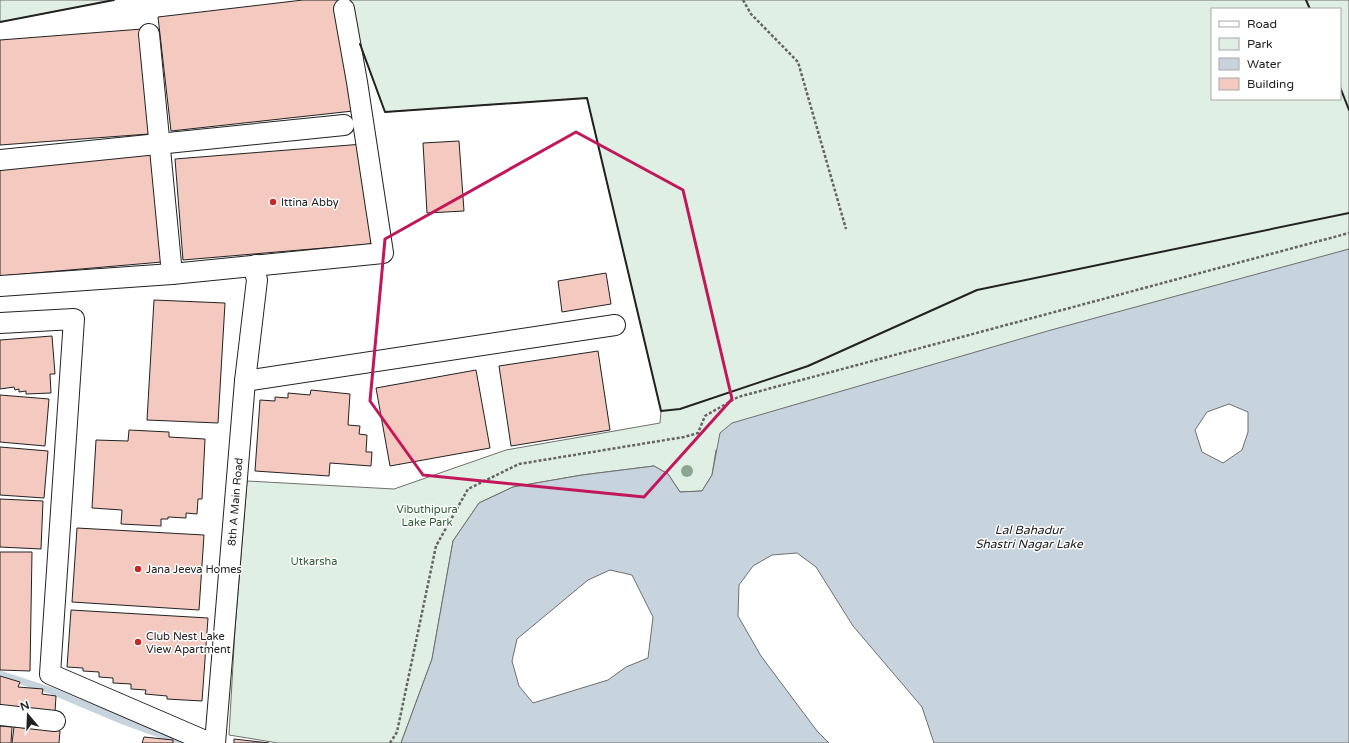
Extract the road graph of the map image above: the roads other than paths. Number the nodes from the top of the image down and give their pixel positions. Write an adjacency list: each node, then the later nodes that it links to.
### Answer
1 (344, 9): 6 (street)
2 (149, 34): 4 (street)
3 (344, 125): 4 (street)
4 (159, 144): 5 (street); 7 (street)
5 (0, 160)
6 (258, 270): 7 (street); 11 (street, 8th A Main Road)
7 (172, 274): 8 (street)
8 (0, 286)
9 (0, 323): 14 (street)
10 (615, 325): 11 (street)
11 (245, 381): 15 (street, 8th A Main Road)
12 (0, 715): 13 (street)
13 (55, 721)
14 (210, 743)
15 (215, 743)

